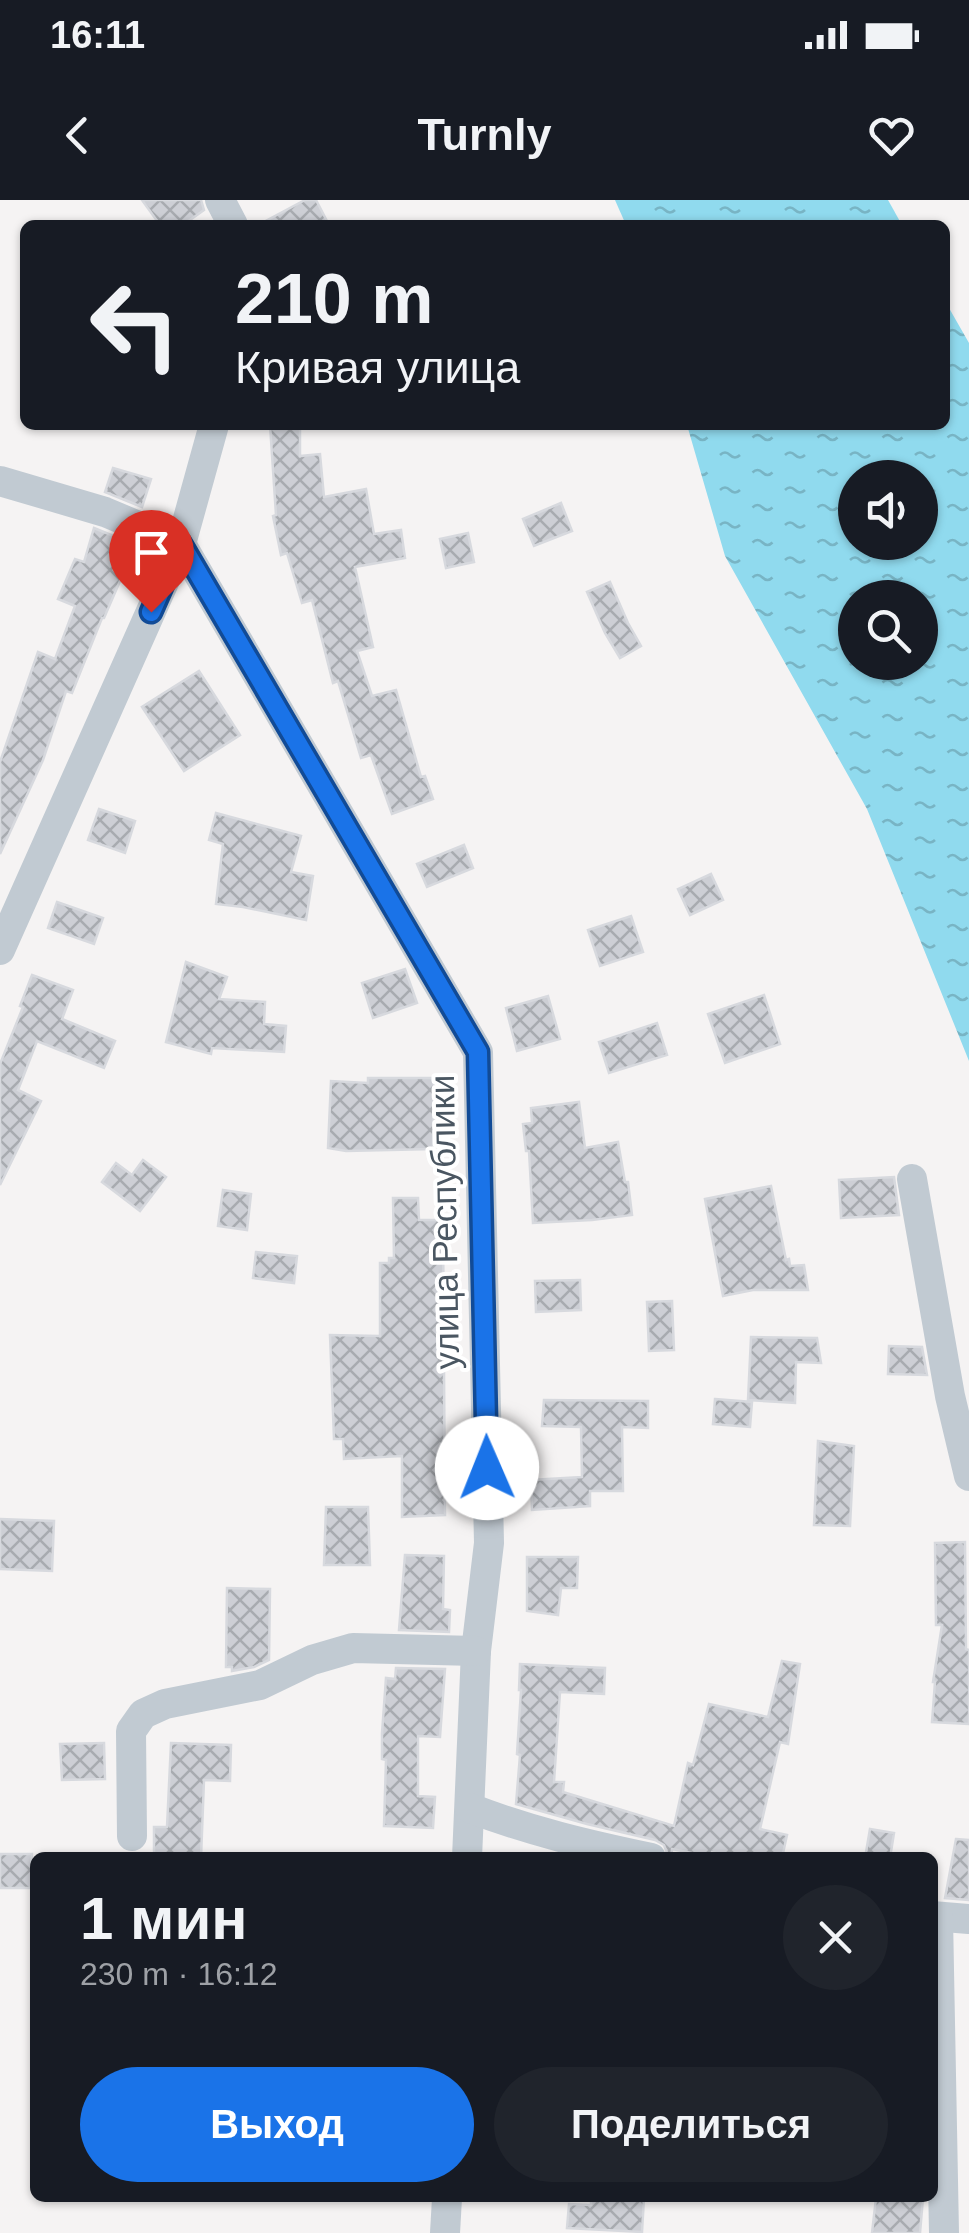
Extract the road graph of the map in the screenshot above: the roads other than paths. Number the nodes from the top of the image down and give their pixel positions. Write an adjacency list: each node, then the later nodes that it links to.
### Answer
1 (213, 430): 3 (street)
2 (0, 481): 3 (street)
3 (181, 544): 4 (street); 7 (street, улица Республики)
4 (0, 950)
5 (912, 1179): 6 (street)
6 (969, 1476)
7 (476, 1651): 8 (street, улица Республики); 9 (street)
8 (470, 1808): 10 (street, улица Республики); 11 (street)
9 (132, 1836)
10 (467, 1852)
11 (623, 1852)
12 (938, 1916): 13 (street)
13 (969, 1919)
14 (938, 2022): 17 (street)
15 (447, 2202): 16 (street)
16 (445, 2233)
17 (944, 2233)

